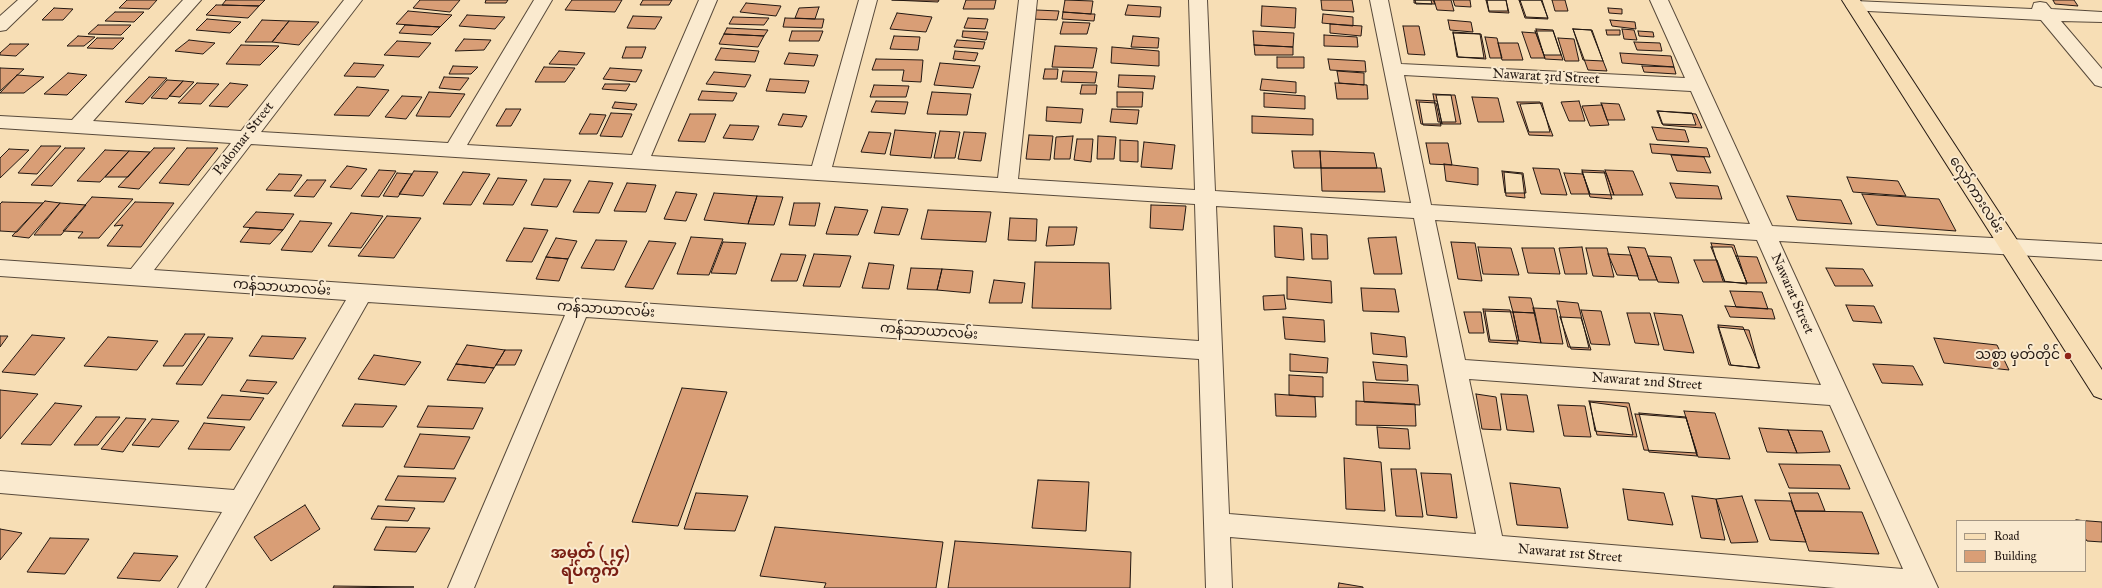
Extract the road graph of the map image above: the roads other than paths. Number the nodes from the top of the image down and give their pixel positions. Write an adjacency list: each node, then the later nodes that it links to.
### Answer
1 (28, 0): 15 (street)
2 (192, 0): 20 (street)
3 (353, 0): 21 (street, Padomar Street)
4 (543, 0): 22 (street)
5 (708, 0): 23 (street)
6 (868, 0): 24 (street)
7 (1028, 0): 25 (street)
8 (1198, 0): 26 (street)
9 (1379, 0): 16 (street)
10 (1659, 0): 18 (street, Nawarat Street)
11 (2034, 0): 13 (street)
12 (1853, 3): 13 (street); 29 (main road, လှော်ကားလမ်း)
13 (2046, 14): 14 (street); 17 (street)
14 (2102, 17)
15 (0, 26)
16 (1394, 69): 18 (street, Nawarat 3rd Street); 27 (street)
17 (2102, 81)
18 (1698, 86): 28 (street, Nawarat Street)
19 (0, 122): 20 (street)
20 (77, 127): 21 (street)
21 (245, 138): 22 (street); 32 (street, Padomar Street)
22 (453, 151): 23 (street)
23 (638, 162): 24 (street)
24 (820, 174): 25 (street)
25 (1007, 185): 26 (street)
26 (1205, 198): 27 (street); 35 (street)
27 (1423, 212): 28 (street); 36 (street)
28 (1765, 233): 29 (street); 38 (street, Nawarat Street)
29 (2010, 248): 30 (street); 37 (main road, လှော်ကားလမ်း)
30 (2102, 252)
31 (0, 268): 32 (street, ကန်သာယာလမ်း)
32 (136, 278): 33 (street, ကန်သာယာလမ်း)
33 (362, 293): 34 (street, ကန်သာယာလမ်း); 40 (street)
34 (579, 308): 35 (street, ကန်သာယာလမ်း); 45 (street)
35 (1211, 351): 41 (street)
36 (1455, 369): 38 (street, Nawarat 2nd Street); 42 (street)
37 (2102, 389)
38 (1838, 396): 43 (street, Nawarat Street)
39 (0, 482): 40 (street)
40 (241, 502): 44 (street)
41 (1217, 524): 42 (street, Nawarat 1st Street); 46 (street)
42 (1492, 548): 43 (street, Nawarat 1st Street)
43 (1924, 586)
44 (192, 588)
45 (462, 588)
46 (1219, 588)

